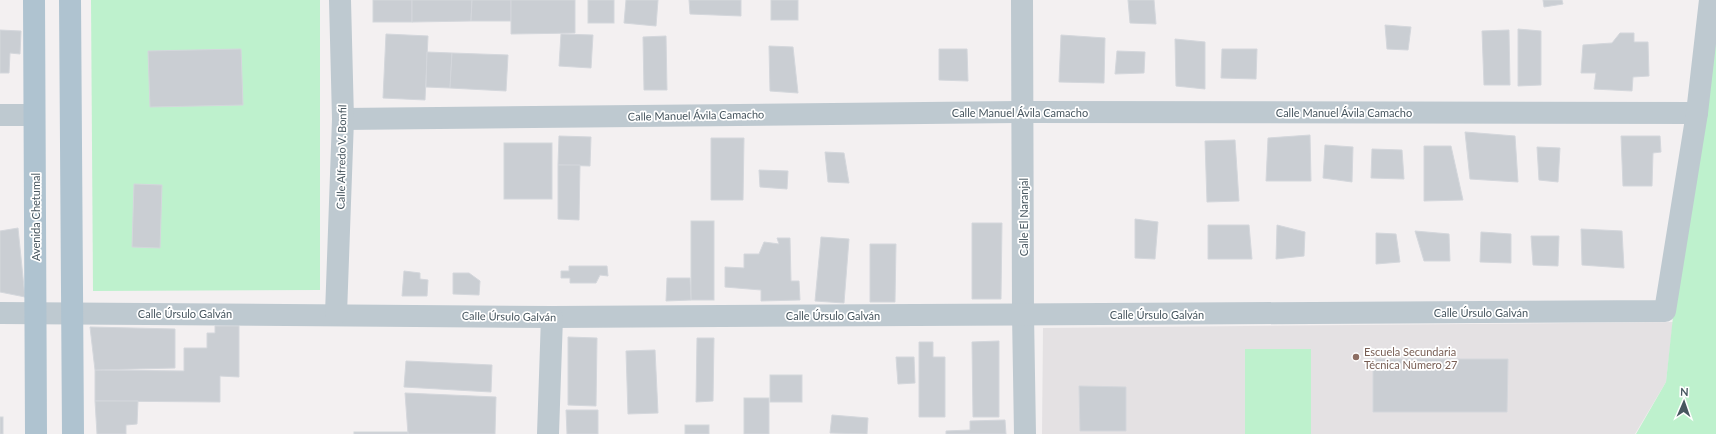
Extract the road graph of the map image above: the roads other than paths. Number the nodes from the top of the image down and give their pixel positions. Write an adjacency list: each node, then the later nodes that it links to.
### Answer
1 (34, 0): 9 (main road, Avenida Chetumal)
2 (70, 0): 13 (main road)
3 (340, 0): 10 (street, Calle Alfredo V. Bonfil)
4 (1022, 0): 6 (street, Calle El Naranjal)
5 (1710, 0): 7 (street)
6 (1022, 112): 7 (street, Calle Manuel Ávila Camacho); 10 (street, Calle Manuel Ávila Camacho); 15 (street, Calle El Naranjal)
7 (1697, 113): 15 (street, Calle Úrsulo Galván)
8 (0, 115): 9 (street)
9 (34, 115): 12 (main road, Avenida Chetumal)
10 (343, 119): 14 (street, Calle Alfredo V. Bonfil)
11 (0, 312): 12 (street, Calle Úrsulo Galván)
12 (35, 313): 13 (street, Calle Úrsulo Galván); 17 (main road, Avenida Chetumal)
13 (72, 313): 14 (street, Calle Úrsulo Galván); 18 (main road)
14 (336, 314): 16 (street, Calle Úrsulo Galván)
15 (1023, 314): 16 (street, Calle Úrsulo Galván); 20 (street, Calle El Naranjal)
16 (552, 317): 19 (street)
17 (36, 434)
18 (73, 434)
19 (548, 434)
20 (1025, 434)

